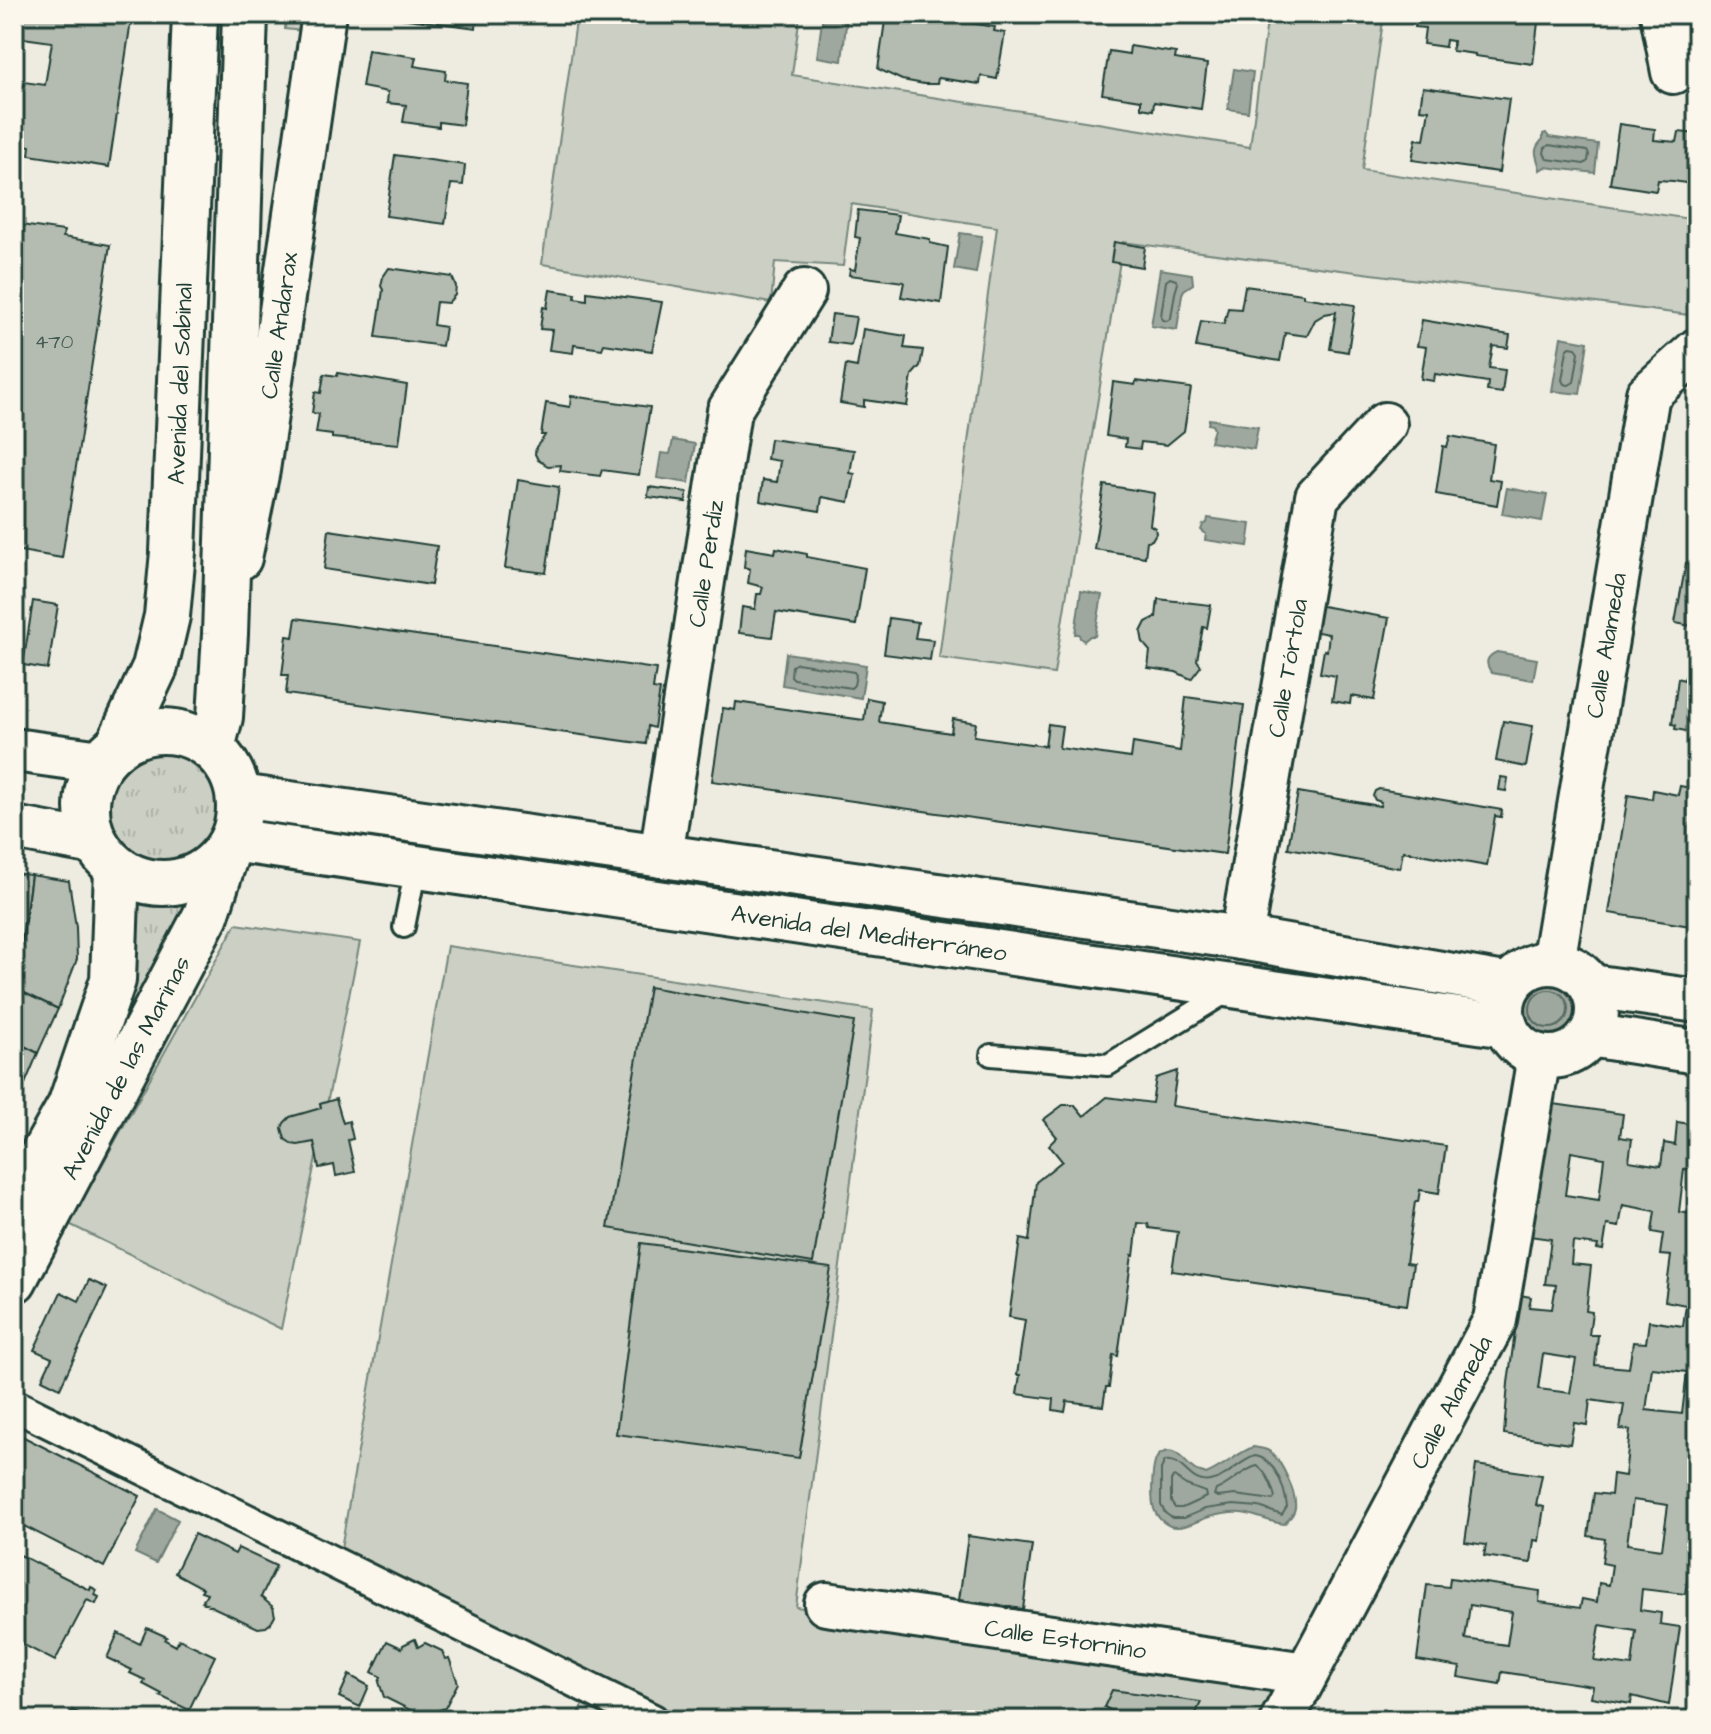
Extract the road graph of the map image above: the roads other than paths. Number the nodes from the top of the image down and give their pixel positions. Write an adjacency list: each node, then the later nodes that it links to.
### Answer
1 (195, 14): 12 (street, Avenida del Sabinal)
2 (245, 14): 9 (street)
3 (324, 14): 9 (street, Calle Andarax)
4 (1662, 14): 5 (street)
5 (1673, 72)
6 (804, 291): 17 (street, Calle Perdiz)
7 (1697, 350): 21 (street, Calle Alameda)
8 (1385, 424): 20 (street, Calle Tórtola)
9 (225, 634): 10 (street)
10 (212, 748): 12 (street); 13 (street)
11 (14, 750): 12 (street)
12 (110, 753): 16 (street)
13 (240, 796): 15 (street); 17 (street, Avenida del Mediterráneo)
14 (14, 828): 16 (street)
15 (229, 846): 16 (street); 18 (street, Avenida del Mediterráneo); 32 (street, Avenida de las Marinas)
16 (106, 856): 31 (street, Avenida de las Marinas)
17 (661, 856): 20 (street, Avenida del Mediterráneo)
18 (416, 867): 19 (lane); 24 (street, Avenida del Mediterráneo)
19 (404, 927)
20 (1241, 938): 22 (street, Avenida del Mediterráneo)
21 (1553, 963): 22 (street); 23 (street)
22 (1510, 985): 26 (street)
23 (1591, 986): 25 (street); 27 (street)
24 (1236, 987): 26 (street, Avenida del Mediterráneo); 29 (lane)
25 (1697, 1001)
26 (1506, 1026): 30 (street)
27 (1590, 1035): 28 (street); 30 (street)
28 (1697, 1052)
29 (991, 1055)
30 (1539, 1056): 35 (street, Calle Alameda)
31 (14, 1206)
32 (14, 1280)
33 (14, 1405): 36 (street)
34 (826, 1604): 35 (street, Calle Estornino)
35 (1306, 1674): 37 (street, Calle Alameda)
36 (653, 1720)
37 (1282, 1720)

